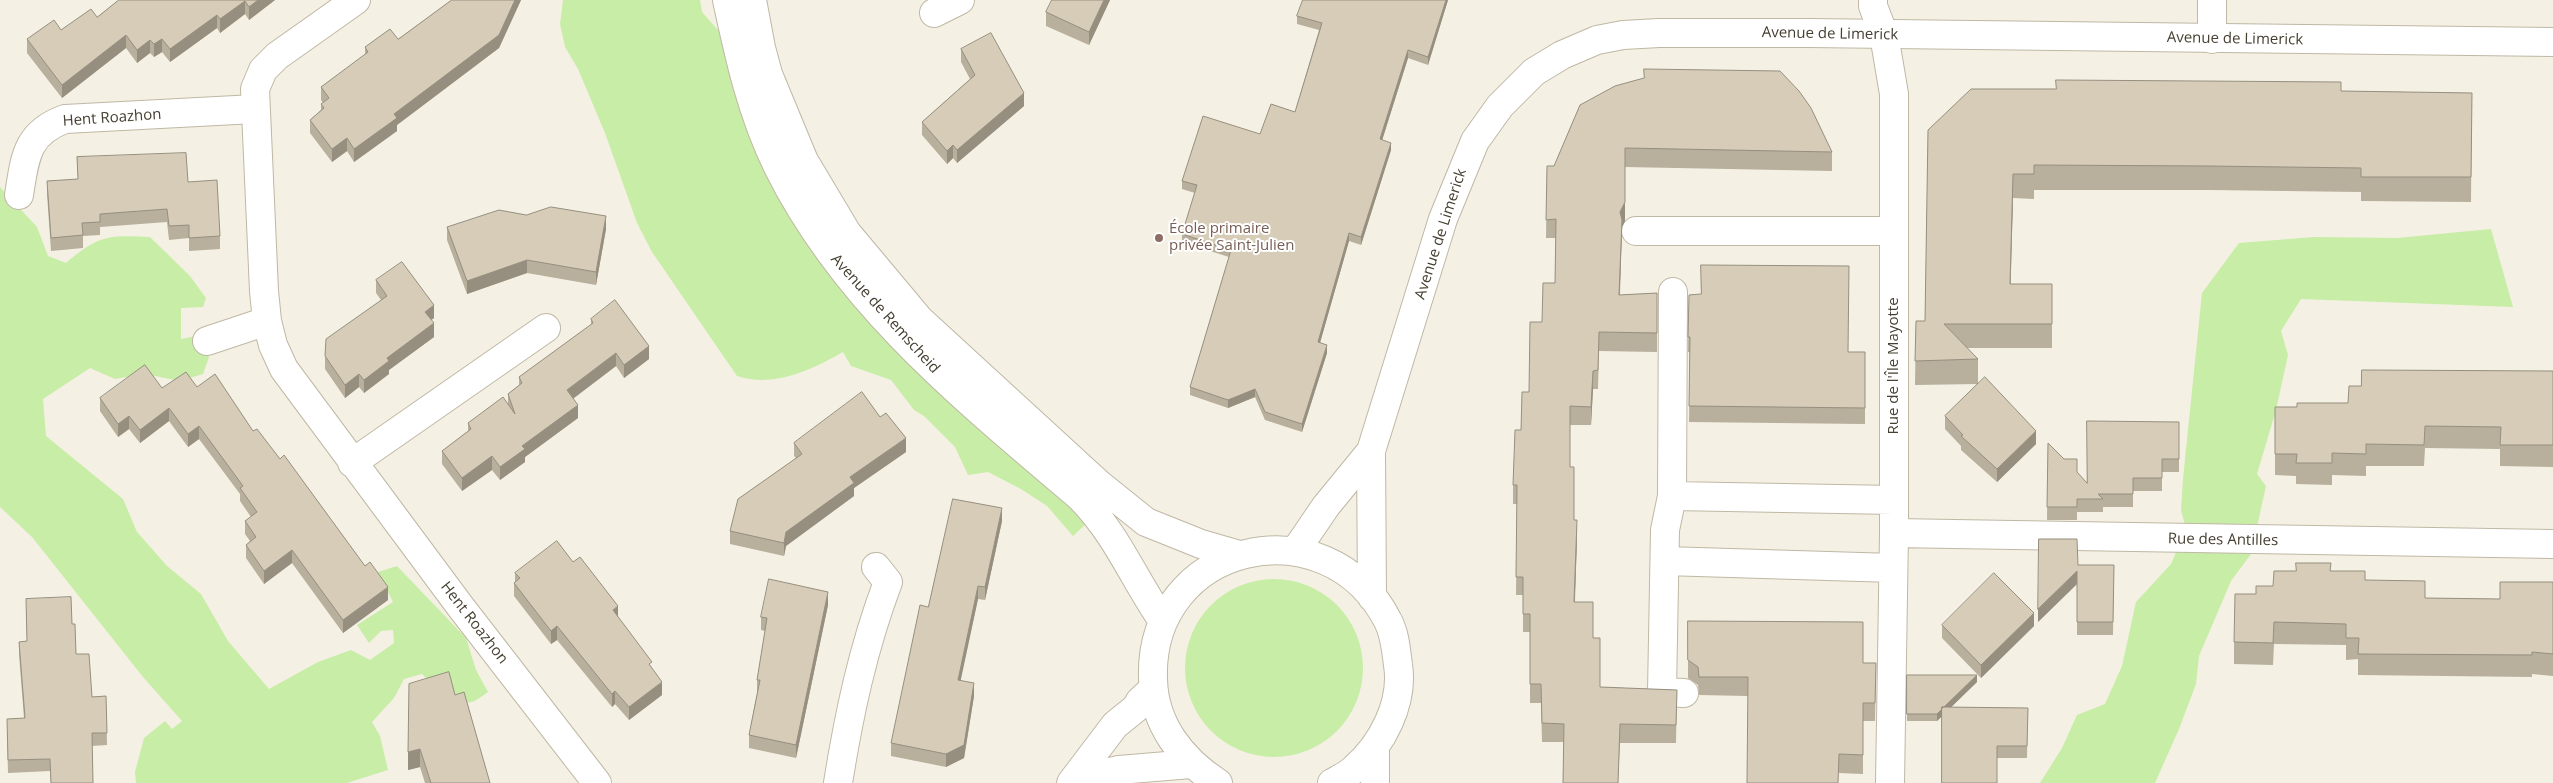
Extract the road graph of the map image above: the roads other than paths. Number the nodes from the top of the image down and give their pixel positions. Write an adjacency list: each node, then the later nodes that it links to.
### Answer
1 (356, 0): 11 (street, Hent Roazhon)
2 (728, 0): 31 (street, Avenue de Remscheid)
3 (752, 0): 26 (street, Avenue de Remscheid)
4 (960, 0): 7 (street)
5 (1873, 0): 8 (street, Rue de l'Île Mayotte)
6 (2212, 0): 9 (street)
7 (934, 13)
8 (1884, 35): 9 (street, Avenue de Limerick); 14 (street, Rue de l'Île Mayotte); 19 (street, Avenue de Limerick)
9 (2212, 39): 10 (street, Avenue de Limerick)
10 (2553, 42)
11 (255, 110): 12 (street, Hent Roazhon); 16 (street, Hent Roazhon)
12 (19, 195)
13 (1636, 230): 14 (street)
14 (1894, 231): 22 (street, Rue de l'Île Mayotte)
15 (1673, 292): 21 (street)
16 (267, 321): 18 (street); 20 (street, Hent Roazhon)
17 (546, 328): 20 (street)
18 (207, 341)
19 (1371, 451): 25 (street, Avenue de Limerick); 30 (street, Avenue de Limerick)
20 (352, 462): 37 (street, Hent Roazhon)
21 (1672, 496): 22 (street); 27 (street)
22 (1894, 500): 23 (street, Rue de l'Île Mayotte)
23 (1894, 533): 24 (street, Rue des Antilles); 29 (street, Rue de l'Île Mayotte)
24 (2553, 544)
25 (1296, 550): 26 (street); 30 (street)
26 (1239, 555): 31 (street)
27 (1665, 561): 29 (street); 33 (street)
28 (876, 566): 38 (street)
29 (1893, 568): 42 (street, Rue de l'Île Mayotte)
30 (1372, 597): 34 (street)
31 (1163, 621): 32 (street)
32 (1153, 689): 35 (street); 36 (street)
33 (1684, 693)
34 (1375, 747): 40 (street); 41 (street)
35 (1191, 764): 36 (street); 39 (street)
36 (1073, 781)
37 (597, 783)
38 (838, 783)
39 (1218, 783)
40 (1332, 783)
41 (1375, 783)
42 (1890, 783)

